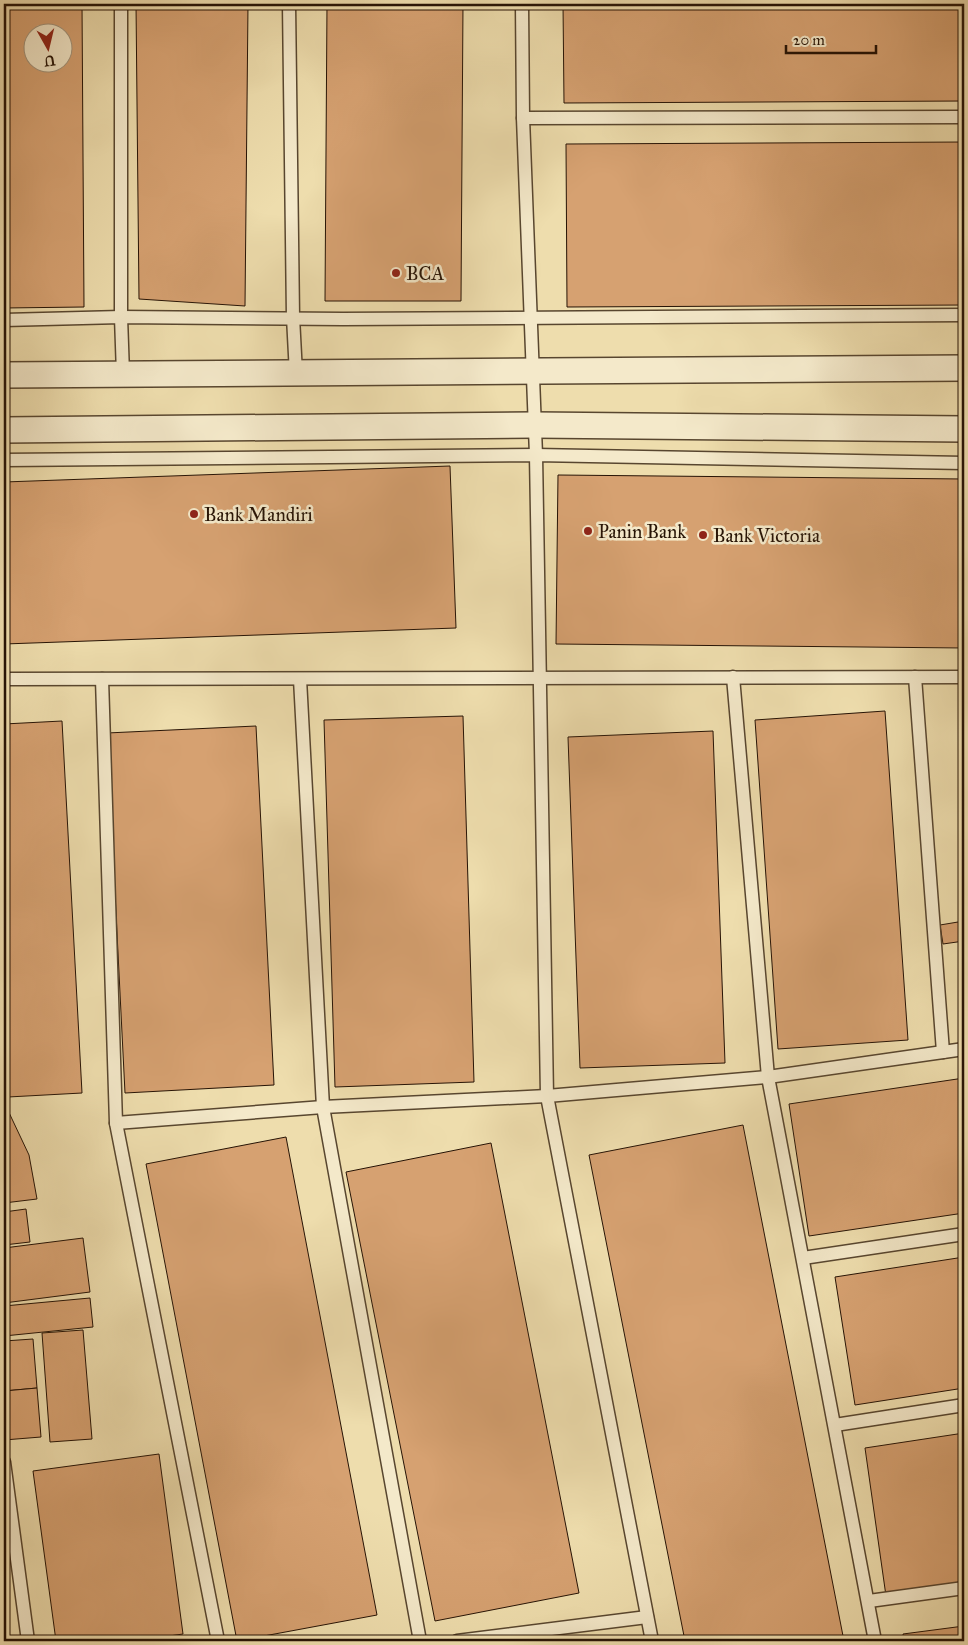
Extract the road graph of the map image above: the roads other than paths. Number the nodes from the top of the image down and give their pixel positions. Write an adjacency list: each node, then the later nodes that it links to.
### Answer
1 (121, 4): 7 (lane)
2 (289, 4): 8 (lane)
3 (522, 4): 5 (lane)
4 (964, 117): 5 (lane)
5 (523, 118): 9 (lane)
6 (964, 315): 9 (lane)
7 (121, 317): 8 (lane); 10 (lane); 13 (lane)
8 (293, 317): 9 (lane); 14 (lane)
9 (532, 319): 12 (lane)
10 (4, 320)
11 (964, 368): 12 (street)
12 (534, 372): 14 (street); 16 (lane)
13 (123, 374): 14 (street); 15 (street)
14 (296, 374)
15 (4, 375)
16 (534, 425): 17 (street); 18 (street); 19 (lane)
17 (964, 429)
18 (4, 430)
19 (536, 455): 20 (lane); 21 (lane); 25 (lane)
20 (4, 460)
21 (964, 463)
22 (733, 677): 23 (lane); 25 (lane); 31 (lane)
23 (915, 677): 24 (lane); 30 (lane)
24 (964, 677)
25 (538, 678): 28 (lane); 32 (lane)
26 (9, 679): 27 (lane)
27 (102, 679): 28 (lane); 34 (lane)
28 (300, 679): 33 (lane)
29 (964, 1049): 30 (lane)
30 (943, 1052): 31 (lane)
31 (768, 1077): 32 (lane); 36 (lane)
32 (547, 1096): 33 (lane); 42 (lane)
33 (323, 1107): 34 (lane); 45 (lane)
34 (116, 1123): 44 (lane)
35 (964, 1234): 36 (lane)
36 (803, 1258): 38 (lane)
37 (964, 1405): 38 (lane)
38 (835, 1425): 41 (lane)
39 (4, 1462): 43 (lane)
40 (964, 1588): 41 (lane)
41 (868, 1601): 48 (lane)
42 (647, 1617): 46 (lane); 47 (lane)
43 (28, 1641)
44 (218, 1641)
45 (420, 1641)
46 (457, 1641)
47 (652, 1641)
48 (875, 1641)

